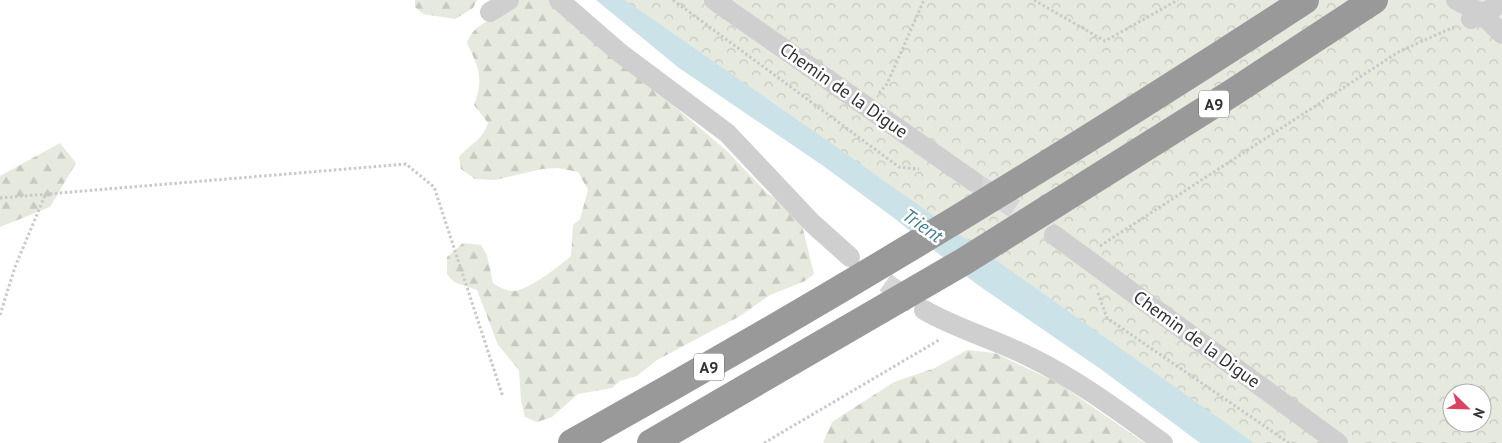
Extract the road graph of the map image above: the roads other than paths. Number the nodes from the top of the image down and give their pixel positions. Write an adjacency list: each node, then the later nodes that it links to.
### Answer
1 (509, 0): 8 (street)
2 (559, 0): 13 (street)
3 (714, 0): 11 (street, Chemin de la Digue)
4 (1305, 0): 15 (highway, A9)
5 (1374, 0): 16 (highway, A9)
6 (1456, 0): 9 (street)
7 (1502, 3): 9 (street)
8 (490, 12)
9 (1474, 18): 10 (street)
10 (1502, 34)
11 (966, 176)
12 (1054, 235): 18 (street, Chemin de la Digue)
13 (850, 257)
14 (924, 310): 17 (street)
15 (572, 443)
16 (651, 443)
17 (1163, 443)
18 (1338, 443)

